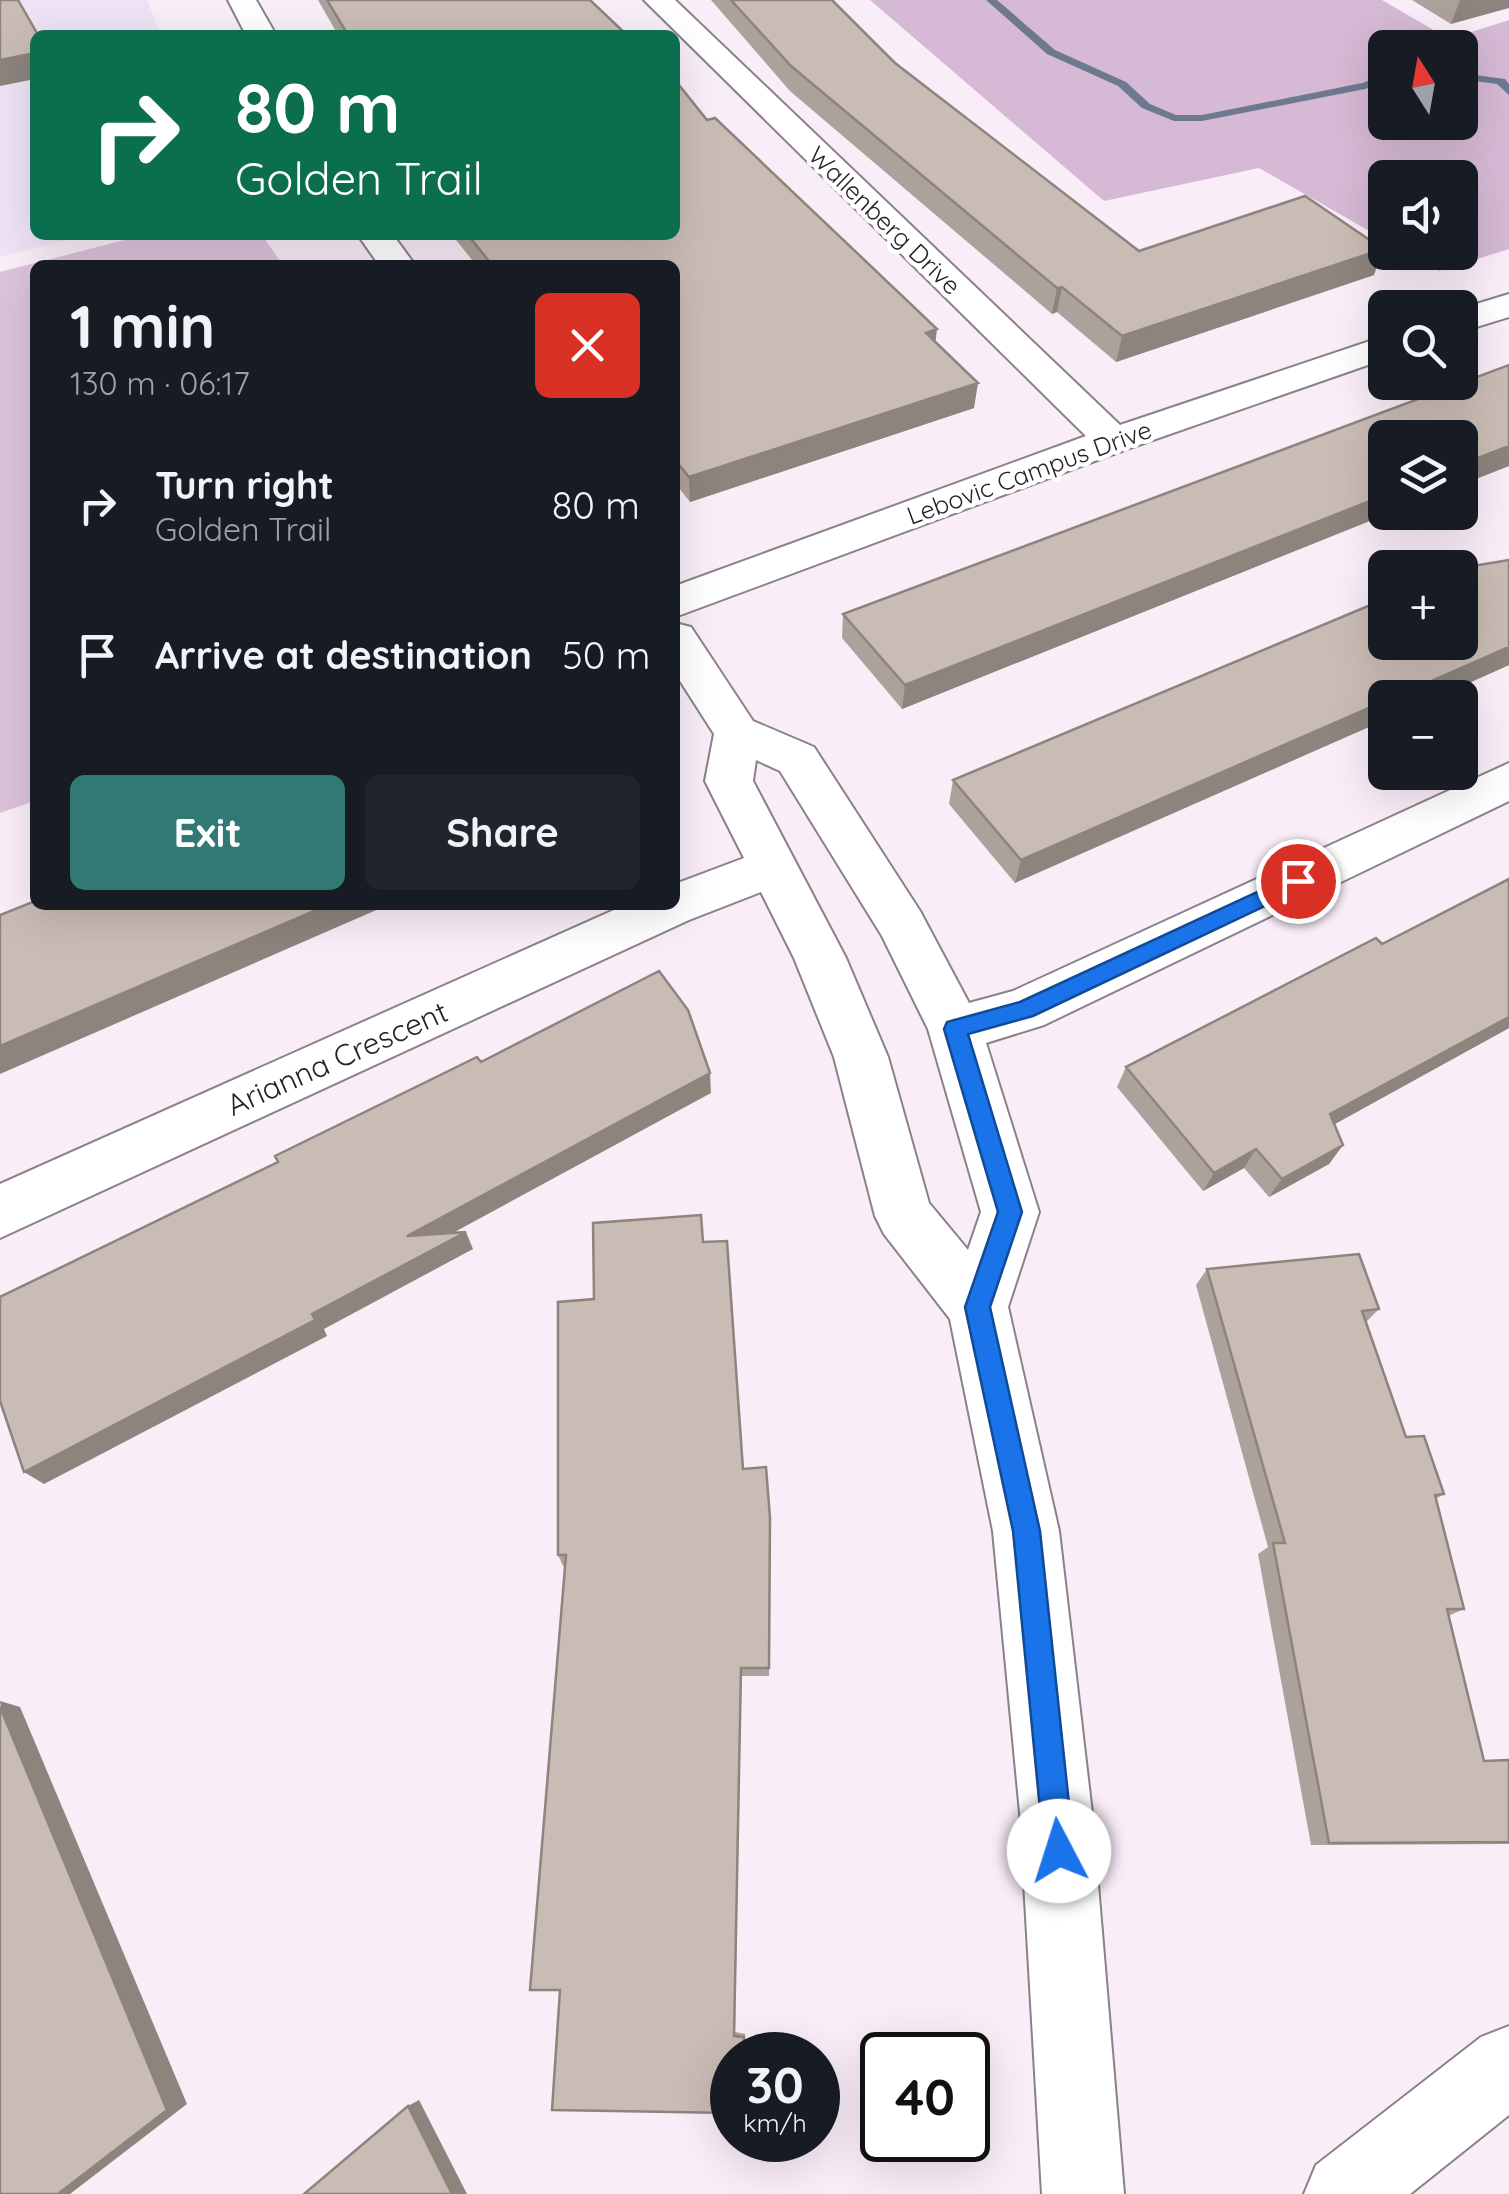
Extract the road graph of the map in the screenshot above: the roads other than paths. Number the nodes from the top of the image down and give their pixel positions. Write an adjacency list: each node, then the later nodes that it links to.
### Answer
1 (242, 0): 3 (street)
2 (658, 0): 7 (street, Wallenberg Drive)
3 (258, 30)
4 (1509, 305): 5 (street)
5 (1478, 316)
6 (1368, 353): 7 (street, Lebovic Campus Drive)
7 (1113, 440): 8 (street, Lebovic Campus Drive)
8 (680, 600)
9 (680, 646): 10 (street)
10 (738, 733): 12 (street); 15 (street)
11 (1509, 781): 15 (street)
12 (773, 866): 13 (street, Arianna Crescent); 17 (street)
13 (680, 903)
14 (663, 910): 16 (street, Arianna Crescent)
15 (955, 1029): 17 (street)
16 (0, 1212)
17 (978, 1307): 19 (street)
18 (1509, 2065): 20 (street)
19 (1083, 2194)
20 (1346, 2194)

